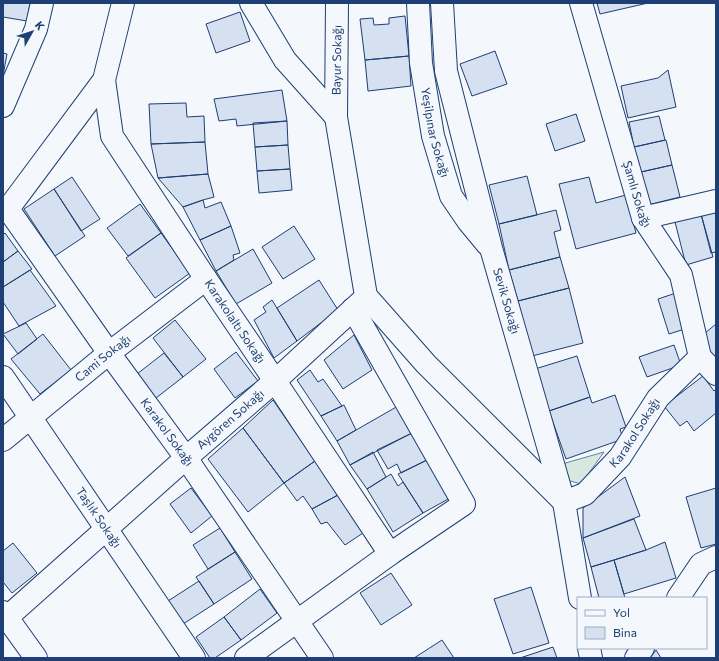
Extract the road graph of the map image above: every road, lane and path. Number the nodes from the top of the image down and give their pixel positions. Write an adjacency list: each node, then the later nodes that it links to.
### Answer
1 (42, 3): 9 (street)
2 (123, 3): 8 (street)
3 (251, 3): 10 (street)
4 (337, 3): 10 (street, Bayur Sokağı)
5 (418, 3): 14 (street, Yeşilpınar Sokağı)
6 (442, 3): 14 (street, Sevik Sokağı)
7 (581, 3): 13 (street, Şamlı Sokağı)
8 (104, 80): 12 (street); 15 (street, Karakolaltı Sokağı)
9 (3, 106)
10 (336, 117): 16 (street, Bayur Sokağı)
11 (716, 201): 13 (street)
12 (5, 210): 17 (street, Karakol Sokağı)
13 (643, 218): 18 (street, Şamlı Sokağı)
14 (491, 248): 25 (street, Sevik Sokağı)
15 (206, 279): 17 (street, Cami Sokağı); 21 (street, Karakolaltı Sokağı)
16 (360, 302): 21 (street, Aygören Sokağı); 25 (street); 27 (street)
17 (109, 353): 22 (street, Cami Sokağı); 24 (street, Karakol Sokağı)
18 (700, 357): 19 (street); 25 (street, Karakol Sokağı)
19 (716, 374)
20 (3, 377): 22 (street, Taşlık Sokağı)
21 (275, 381): 24 (street, Aygören Sokağı); 27 (street, Karakolaltı Sokağı)
22 (30, 418): 23 (street, Cami Sokağı); 26 (street, Taşlık Sokağı)
23 (3, 440)
24 (186, 458): 26 (street, Aygören Sokağı); 32 (street, Karakol Sokağı)
25 (564, 502): 29 (street, Sevik Sokağı)
26 (106, 529): 31 (street, Aygören Sokağı); 35 (street, Taşlık Sokağı)
27 (390, 554): 32 (street)
28 (716, 557): 30 (street)
29 (580, 597)
30 (679, 597)
31 (4, 617): 34 (street)
32 (297, 621): 36 (street); 37 (street, Karakol Sokağı)
33 (642, 649): 38 (street)
34 (36, 658)
35 (194, 658)
36 (246, 658)
37 (322, 658)
38 (636, 658)

